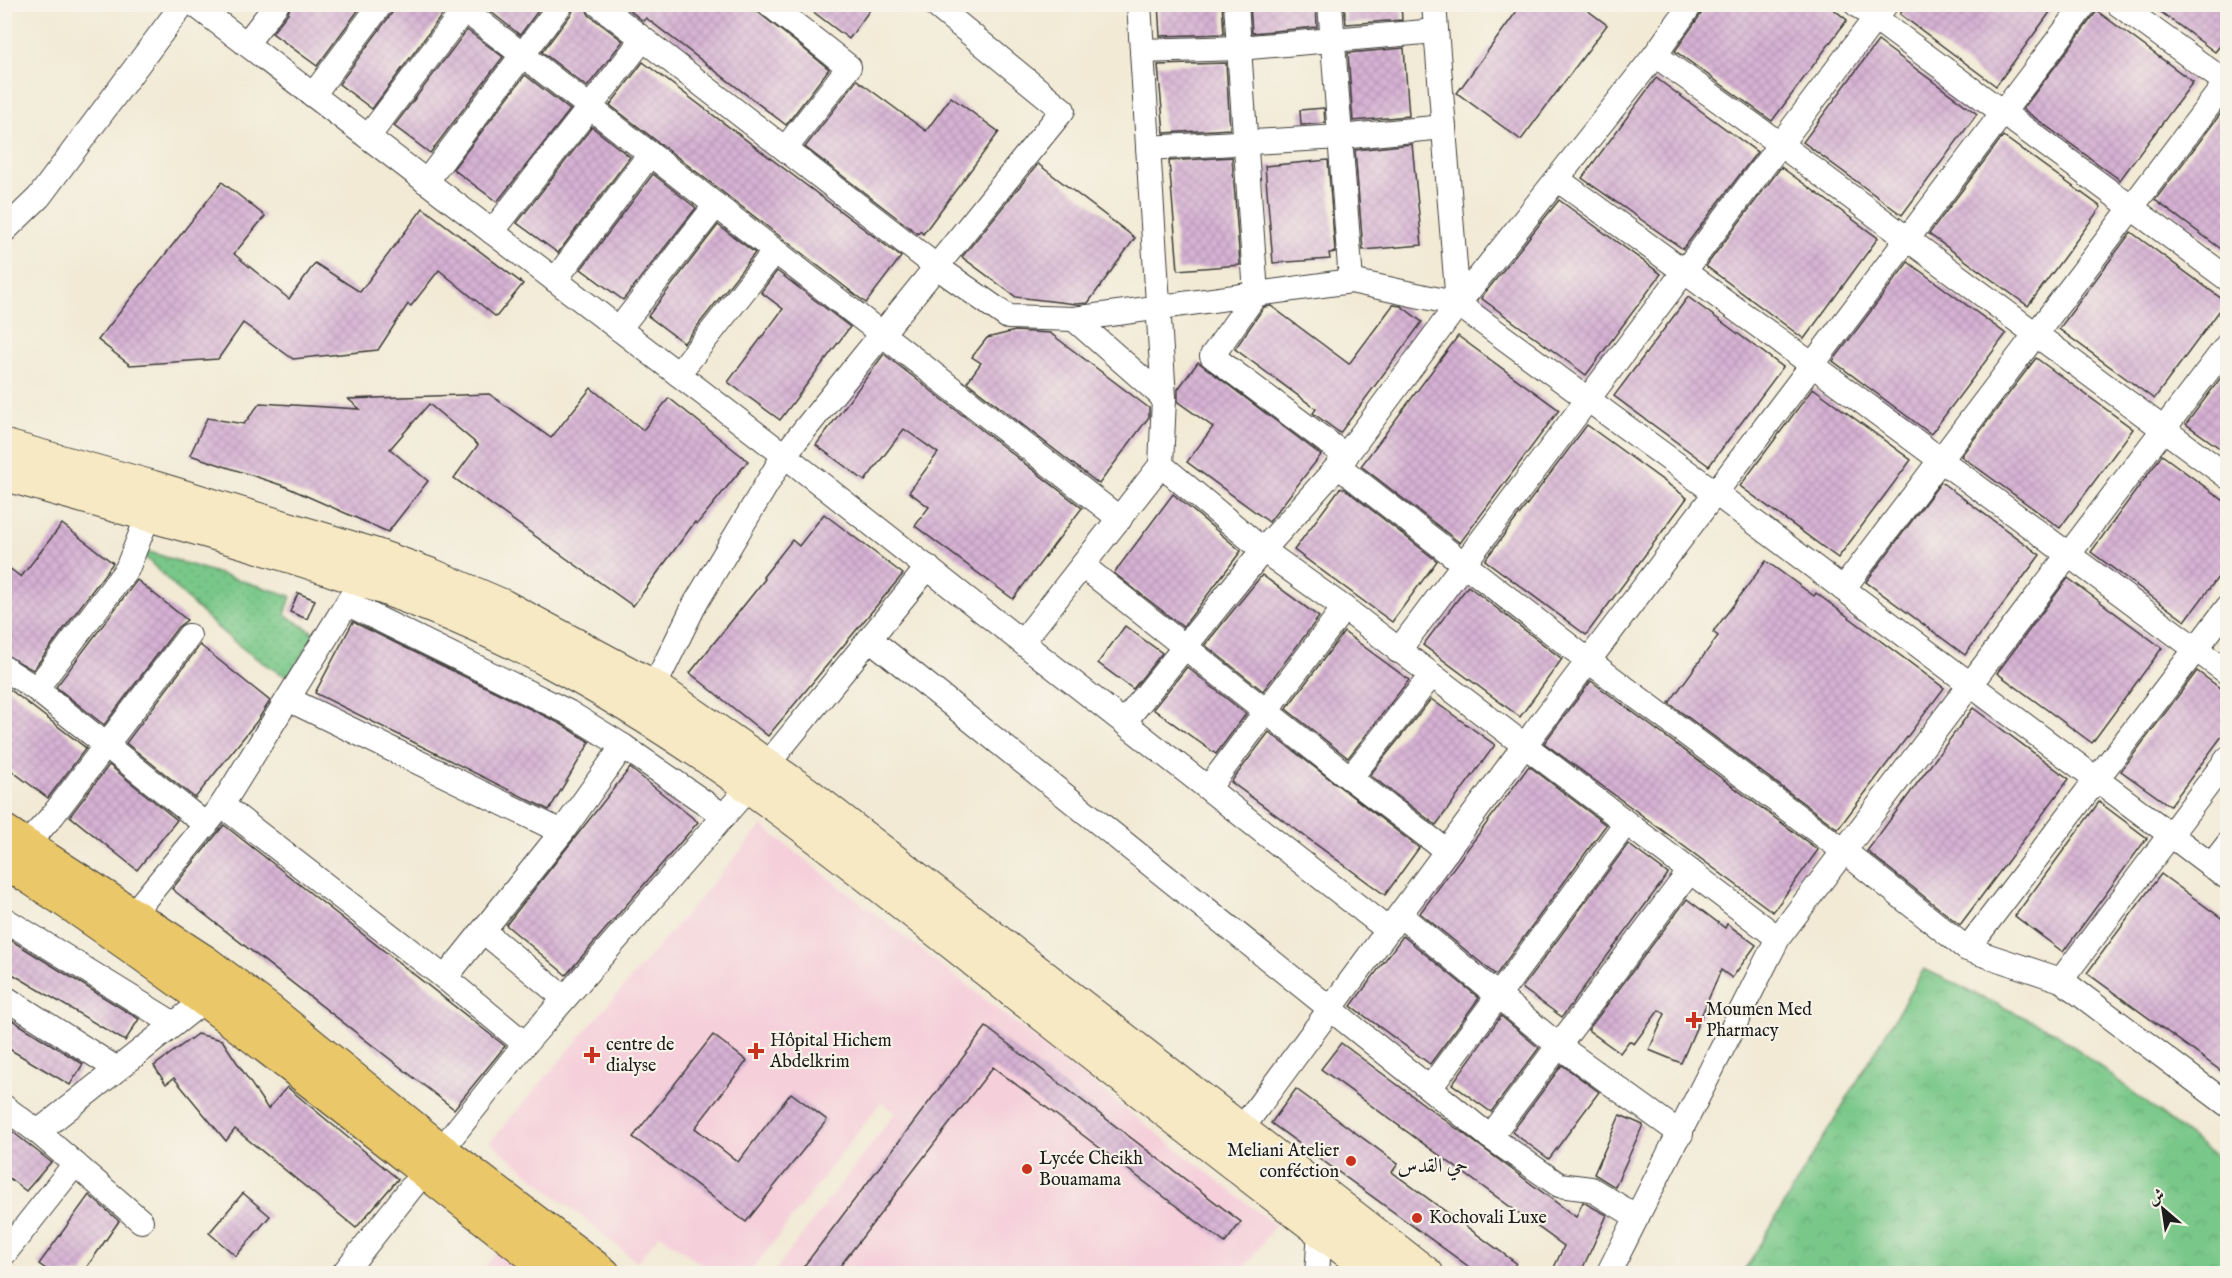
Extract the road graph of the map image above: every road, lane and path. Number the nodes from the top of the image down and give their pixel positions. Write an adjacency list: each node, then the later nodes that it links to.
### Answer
1 (183, 4): 43 (street)
2 (194, 4): 22 (street)
3 (277, 4): 22 (street)
4 (381, 4): 28 (street)
5 (561, 4): 26 (street)
6 (598, 4): 20 (street)
7 (769, 4): 37 (street)
8 (933, 4): 47 (street)
9 (1139, 4): 24 (street)
10 (1236, 4): 23 (street)
11 (1330, 4): 21 (street)
12 (1434, 4): 19 (street)
13 (1691, 4): 25 (street)
14 (1856, 4): 18 (street)
15 (2085, 4): 30 (street)
16 (2118, 4): 27 (street)
17 (461, 7): 26 (street); 32 (street)
18 (1881, 12): 30 (street); 35 (street)
19 (1436, 31): 21 (street); 31 (street)
20 (643, 39): 29 (street); 37 (street)
21 (1333, 40): 23 (street); 33 (street)
22 (246, 44): 28 (street)
23 (1239, 48): 24 (street); 34 (street)
24 (1142, 51): 36 (street)
25 (1655, 55): 35 (street); 39 (street)
26 (523, 56): 29 (street); 40 (street)
27 (2227, 82): 42 (street)
28 (313, 95): 32 (street)
29 (590, 108): 38 (street); 44 (street)
30 (2004, 114): 42 (street); 45 (street)
31 (1444, 127): 33 (street); 53 (street)
32 (368, 137): 40 (street)
33 (1340, 137): 34 (street); 51 (street)
34 (1245, 142): 36 (street); 52 (street)
35 (1781, 144): 45 (street); 48 (street)
36 (1148, 148): 54 (street)
37 (785, 149): 47 (street)
38 (650, 154): 41 (street); 50 (street)
39 (1557, 179): 48 (street); 53 (street)
40 (426, 182): 44 (street)
41 (716, 205): 46 (street); 56 (street)
42 (2131, 207): 49 (street); 58 (street)
43 (4, 231)
44 (492, 232): 50 (street)
45 (1908, 241): 58 (street); 60 (street)
46 (775, 251): 57 (street); 61 (street)
47 (937, 267): 55 (street); 57 (street)
48 (1685, 272): 60 (street); 63 (street)
49 (2228, 279)
50 (555, 280): 56 (street)
51 (1351, 281): 52 (street); 53 (street)
52 (1256, 294): 54 (street); 68 (street)
53 (1458, 304): 63 (street); 68 (street)
54 (1159, 308): 55 (street); 62 (street)
55 (1074, 319): 62 (street)
56 (619, 329): 61 (street)
57 (883, 334): 66 (street); 74 (street)
58 (2035, 335): 64 (street); 67 (street)
59 (2228, 344): 64 (street)
60 (1814, 366): 67 (street); 72 (street)
61 (678, 374): 66 (street)
62 (1164, 398): 69 (street)
63 (1589, 400): 72 (street); 77 (street)
64 (2163, 429): 71 (street); 76 (street)
65 (4, 446): 80 (main road)
66 (784, 456): 79 (street); 95 (street)
67 (1941, 460): 76 (street); 81 (street)
68 (1342, 461): 75 (street); 77 (street)
69 (1161, 465): 74 (street); 75 (street)
70 (4, 474): 73 (main road)
71 (2228, 477)
72 (1717, 494): 81 (street); 90 (street)
73 (148, 516): 80 (main road); 96 (street)
74 (1120, 519): 78 (street)
75 (1263, 550): 83 (street); 87 (street)
76 (2068, 556): 88 (street); 94 (street)
77 (1466, 565): 89 (street); 90 (street)
78 (1083, 566): 86 (street); 87 (street)
79 (928, 567): 85 (street); 86 (street)
80 (362, 580): 95 (main road); 97 (street); 101 (street); 104 (main road)
81 (1843, 589): 94 (street)
82 (2228, 607): 88 (street)
83 (1344, 608): 89 (street); 98 (street)
84 (189, 636): 100 (street)
85 (870, 639): 104 (street); 132 (street)
86 (1023, 641): 99 (street)
87 (1185, 645): 98 (street); 99 (street)
88 (2197, 649): 92 (street); 106 (street)
89 (1398, 651): 93 (street)
90 (1590, 662): 102 (street); 117 (street)
91 (4, 669): 96 (street)
92 (2228, 673)
93 (1431, 676): 102 (street); 105 (street)
94 (1971, 686): 106 (street); 117 (street)
95 (654, 687): 104 (main road)
96 (36, 689): 100 (street)
97 (288, 699): 108 (street); 112 (street)
98 (1267, 712): 105 (street); 107 (street)
99 (1125, 721): 107 (street)
100 (106, 746): 111 (street); 115 (street)
101 (623, 746): 109 (street); 112 (street)
102 (1524, 746): 110 (street); 116 (street)
103 (2228, 758): 113 (street)
104 (758, 776): 109 (street); 140 (main road); 144 (main road)
105 (1350, 778): 116 (street)
106 (2097, 780): 113 (street); 125 (street)
107 (1209, 787): 122 (street)
108 (222, 805): 111 (street); 126 (street)
109 (724, 816): 130 (street)
110 (1626, 823): 118 (street); 128 (street)
111 (206, 825): 120 (street)
112 (562, 832): 123 (street)
113 (2169, 834): 119 (street); 127 (street)
114 (2228, 844): 119 (street)
115 (12, 846): 120 (main road); 131 (main road)
116 (1447, 851): 122 (street)
117 (1844, 851): 124 (street); 125 (street)
118 (1690, 871): 124 (street); 135 (street)
119 (2219, 872)
120 (132, 915): 145 (main road)
121 (4, 919): 133 (street)
122 (1394, 922): 128 (street); 132 (street)
123 (483, 931): 126 (street); 130 (street)
124 (1778, 938): 142 (street)
125 (1966, 949): 127 (street)
126 (445, 978): 134 (street)
127 (2061, 980): 138 (street)
128 (1497, 995): 135 (street); 137 (street)
129 (4, 997): 136 (street)
130 (564, 998): 134 (street)
131 (206, 999): 133 (street); 145 (main road)
132 (1331, 1008): 137 (street); 140 (street)
133 (174, 1024): 136 (street)
134 (525, 1044): 145 (street)
135 (1559, 1046): 142 (street); 143 (street)
136 (117, 1069): 141 (street)
137 (1430, 1088): 143 (street)
138 (2228, 1105)
139 (4, 1107): 141 (street)
140 (1241, 1129): 144 (street); 156 (main road)
141 (38, 1131): 146 (street)
142 (1681, 1134): 147 (street)
143 (1490, 1137): 147 (street)
144 (1222, 1156): 149 (main road)
145 (431, 1160): 151 (street); 152 (main road); 153 (main road)
146 (75, 1164): 148 (street); 150 (street)
147 (1637, 1217): 157 (street)
148 (141, 1221)
149 (1320, 1231): 154 (street); 155 (main road)
150 (4, 1254)
151 (343, 1274)
152 (556, 1274)
153 (604, 1274)
154 (1317, 1274)
155 (1377, 1274)
156 (1427, 1274)
157 (1608, 1274)

